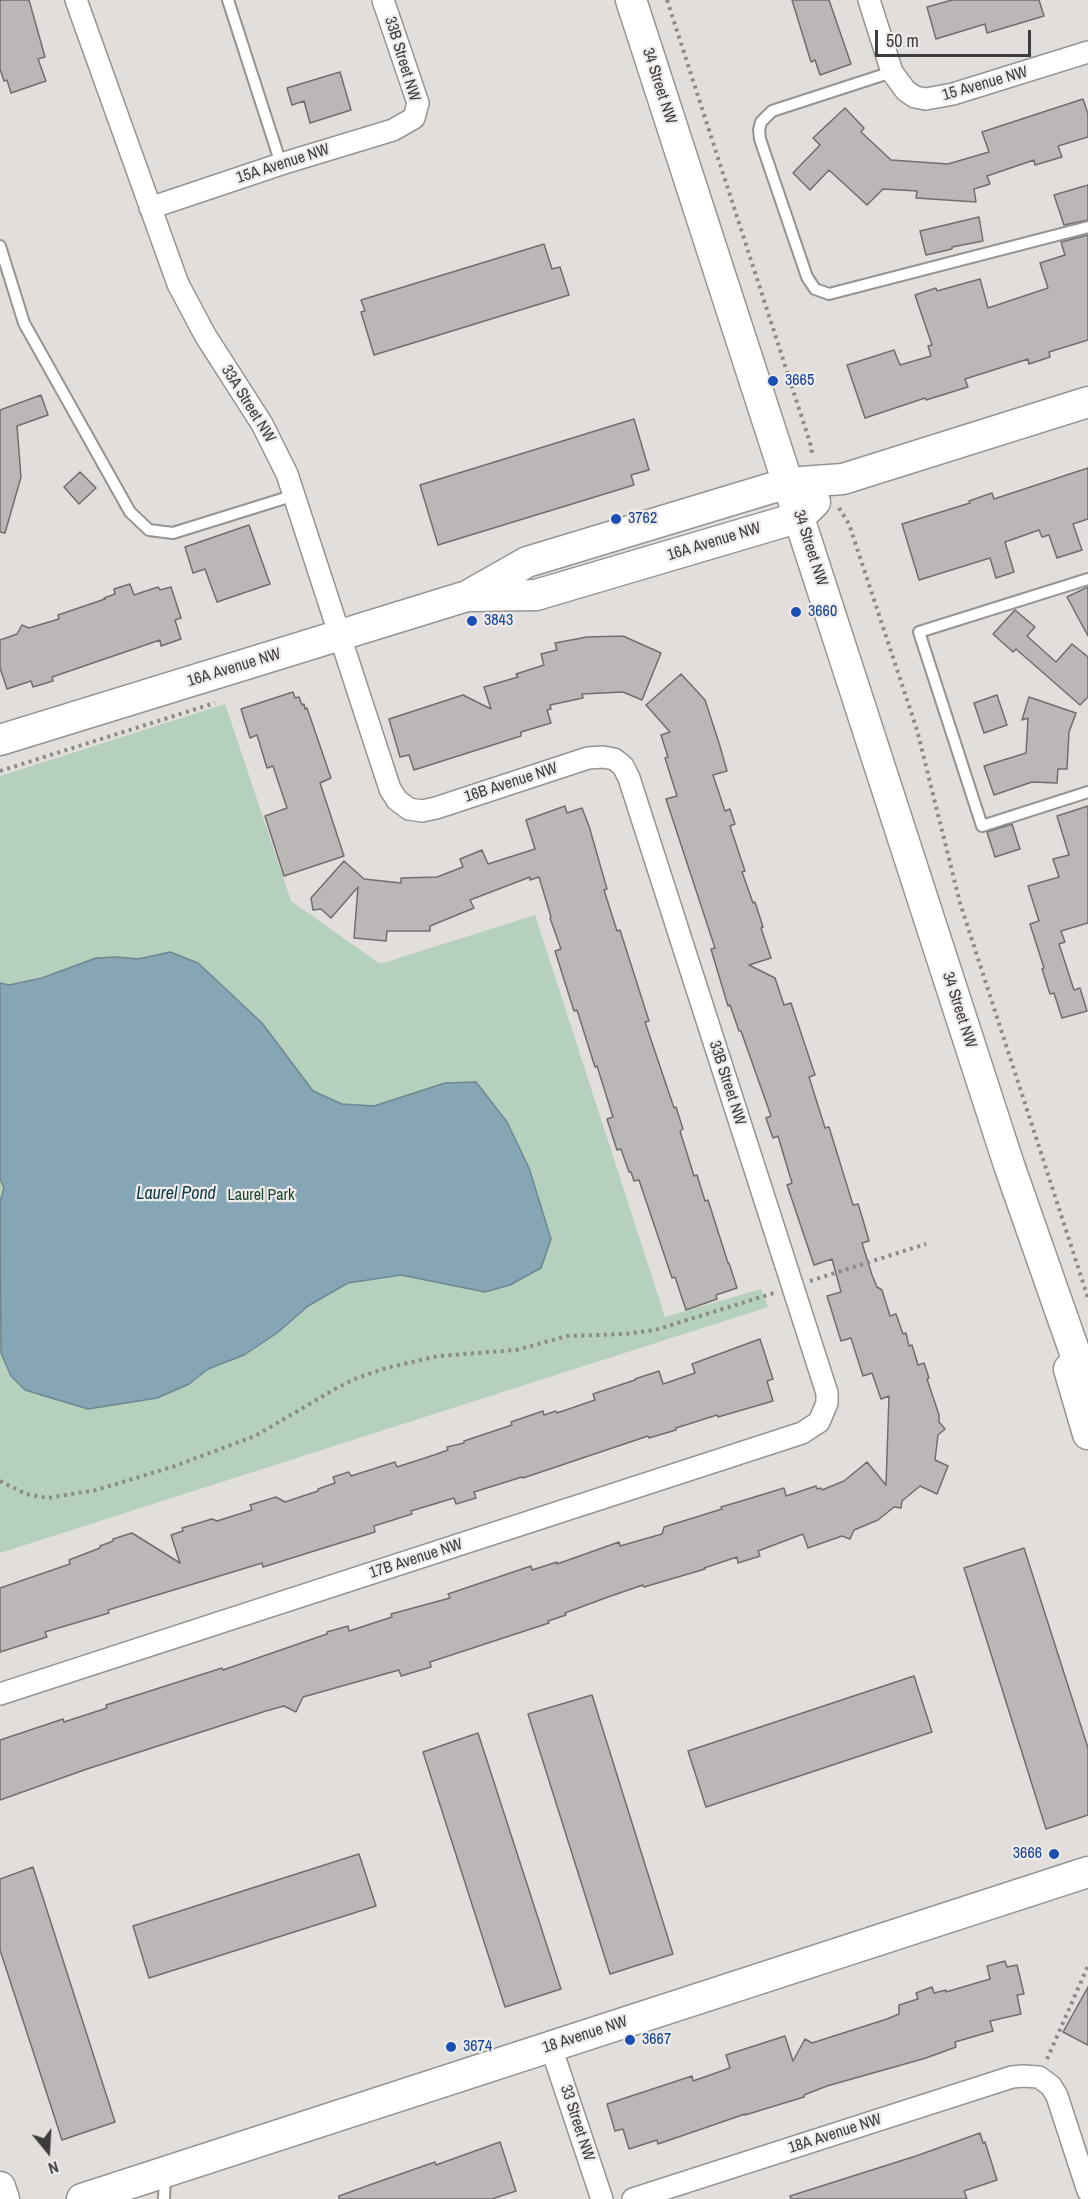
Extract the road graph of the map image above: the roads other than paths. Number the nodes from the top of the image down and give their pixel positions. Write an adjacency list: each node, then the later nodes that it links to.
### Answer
1 (76, 0): 10 (street, 33A Street NW)
2 (228, 0): 9 (lane)
3 (383, 0): 8 (street, 33B Street NW)
4 (632, 0): 15 (street, 34 Street NW)
5 (869, 0): 7 (street)
6 (1088, 52): 7 (street, 15 Avenue NW)
7 (892, 72): 11 (lane)
8 (414, 118): 9 (street, 15A Avenue NW)
9 (281, 164): 10 (street, 15A Avenue NW)
10 (150, 208): 16 (street, 33A Street NW)
11 (1088, 227)
12 (0, 246): 16 (lane)
13 (1088, 402): 14 (street, 16A Avenue NW)
14 (843, 479): 15 (street, 16A Avenue NW); 17 (street, 16A Avenue NW)
15 (788, 483): 17 (street, 34 Street NW); 19 (street, 16A Avenue NW)
16 (295, 495): 20 (street, 33A Street NW)
17 (800, 517): 19 (street, 16A Avenue NW); 25 (street, 34 Street NW)
18 (1088, 579): 23 (lane)
19 (467, 596): 20 (street, 16A Avenue NW)
20 (340, 635): 21 (street, 16A Avenue NW); 24 (street, 33A Street NW)
21 (0, 740)
22 (614, 759): 24 (street, 16B Avenue NW); 27 (street, 33B Street NW)
23 (1088, 792)
24 (409, 809)
25 (1009, 1165): 26 (street, 34 Street NW); 28 (street, 34 Street NW)
26 (1088, 1390)
27 (825, 1413): 29 (street, 17B Avenue NW)
28 (1088, 1434)
29 (0, 1694)
30 (1088, 1872): 31 (street, 18 Avenue NW)
31 (551, 2047): 32 (street, 18 Avenue NW); 37 (street, 33 Street NW)
32 (164, 2185): 36 (street, 18 Avenue NW)
33 (0, 2187): 35 (street)
34 (1088, 2191): 38 (street, 18A Avenue NW)
35 (4, 2199)
36 (82, 2199)
37 (602, 2199)
38 (633, 2199)

